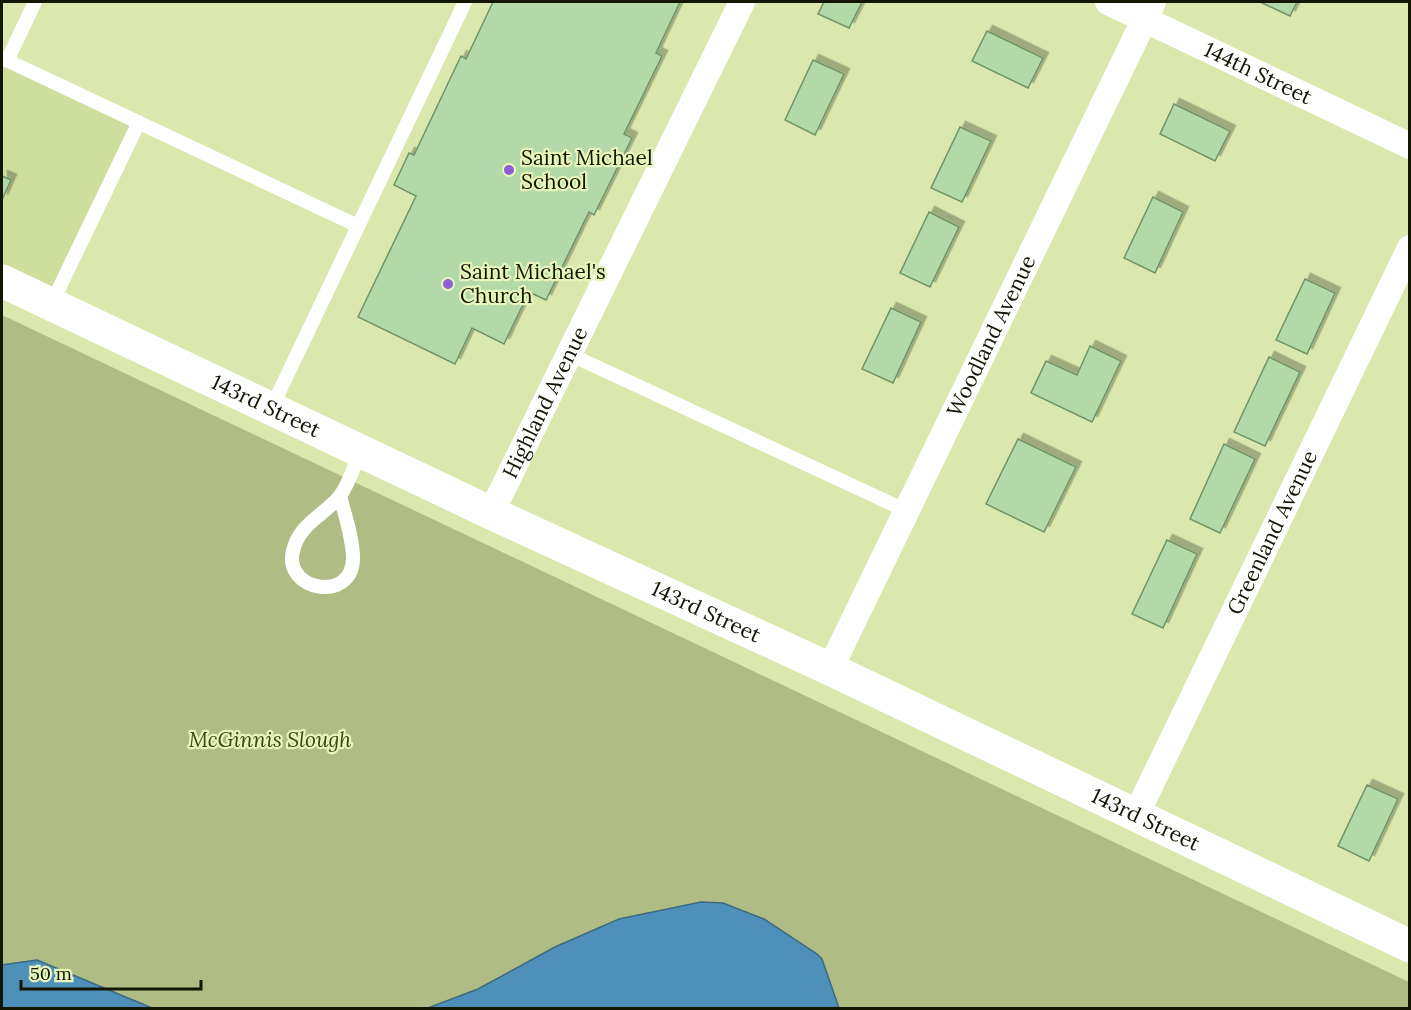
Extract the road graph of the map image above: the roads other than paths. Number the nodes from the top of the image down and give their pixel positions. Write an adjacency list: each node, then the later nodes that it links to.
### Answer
1 (35, 2): 6 (lane)
2 (465, 2): 9 (lane)
3 (741, 2): 13 (street, Highland Avenue)
4 (1108, 2): 5 (street, 144th Street)
5 (1148, 10): 8 (street, 144th Street); 17 (street, Woodland Avenue)
6 (4, 59): 7 (lane)
7 (139, 122): 9 (lane); 12 (lane)
8 (1410, 146)
9 (358, 226): 14 (lane)
10 (1410, 248): 20 (street, Greenland Avenue)
11 (2, 281): 12 (main road, 143rd Street)
12 (51, 305): 14 (main road, 143rd Street)
13 (569, 354): 17 (lane); 18 (street, Highland Avenue)
14 (272, 409): 15 (main road, 143rd Street)
15 (361, 451): 16 (lane); 18 (main road, 143rd Street)
16 (340, 496): 16 (lane)
17 (907, 511): 19 (street, Woodland Avenue)
18 (491, 513): 19 (main road, 143rd Street)
19 (830, 669): 20 (main road, 143rd Street)
20 (1135, 817): 21 (main road, 143rd Street)
21 (1410, 946)

